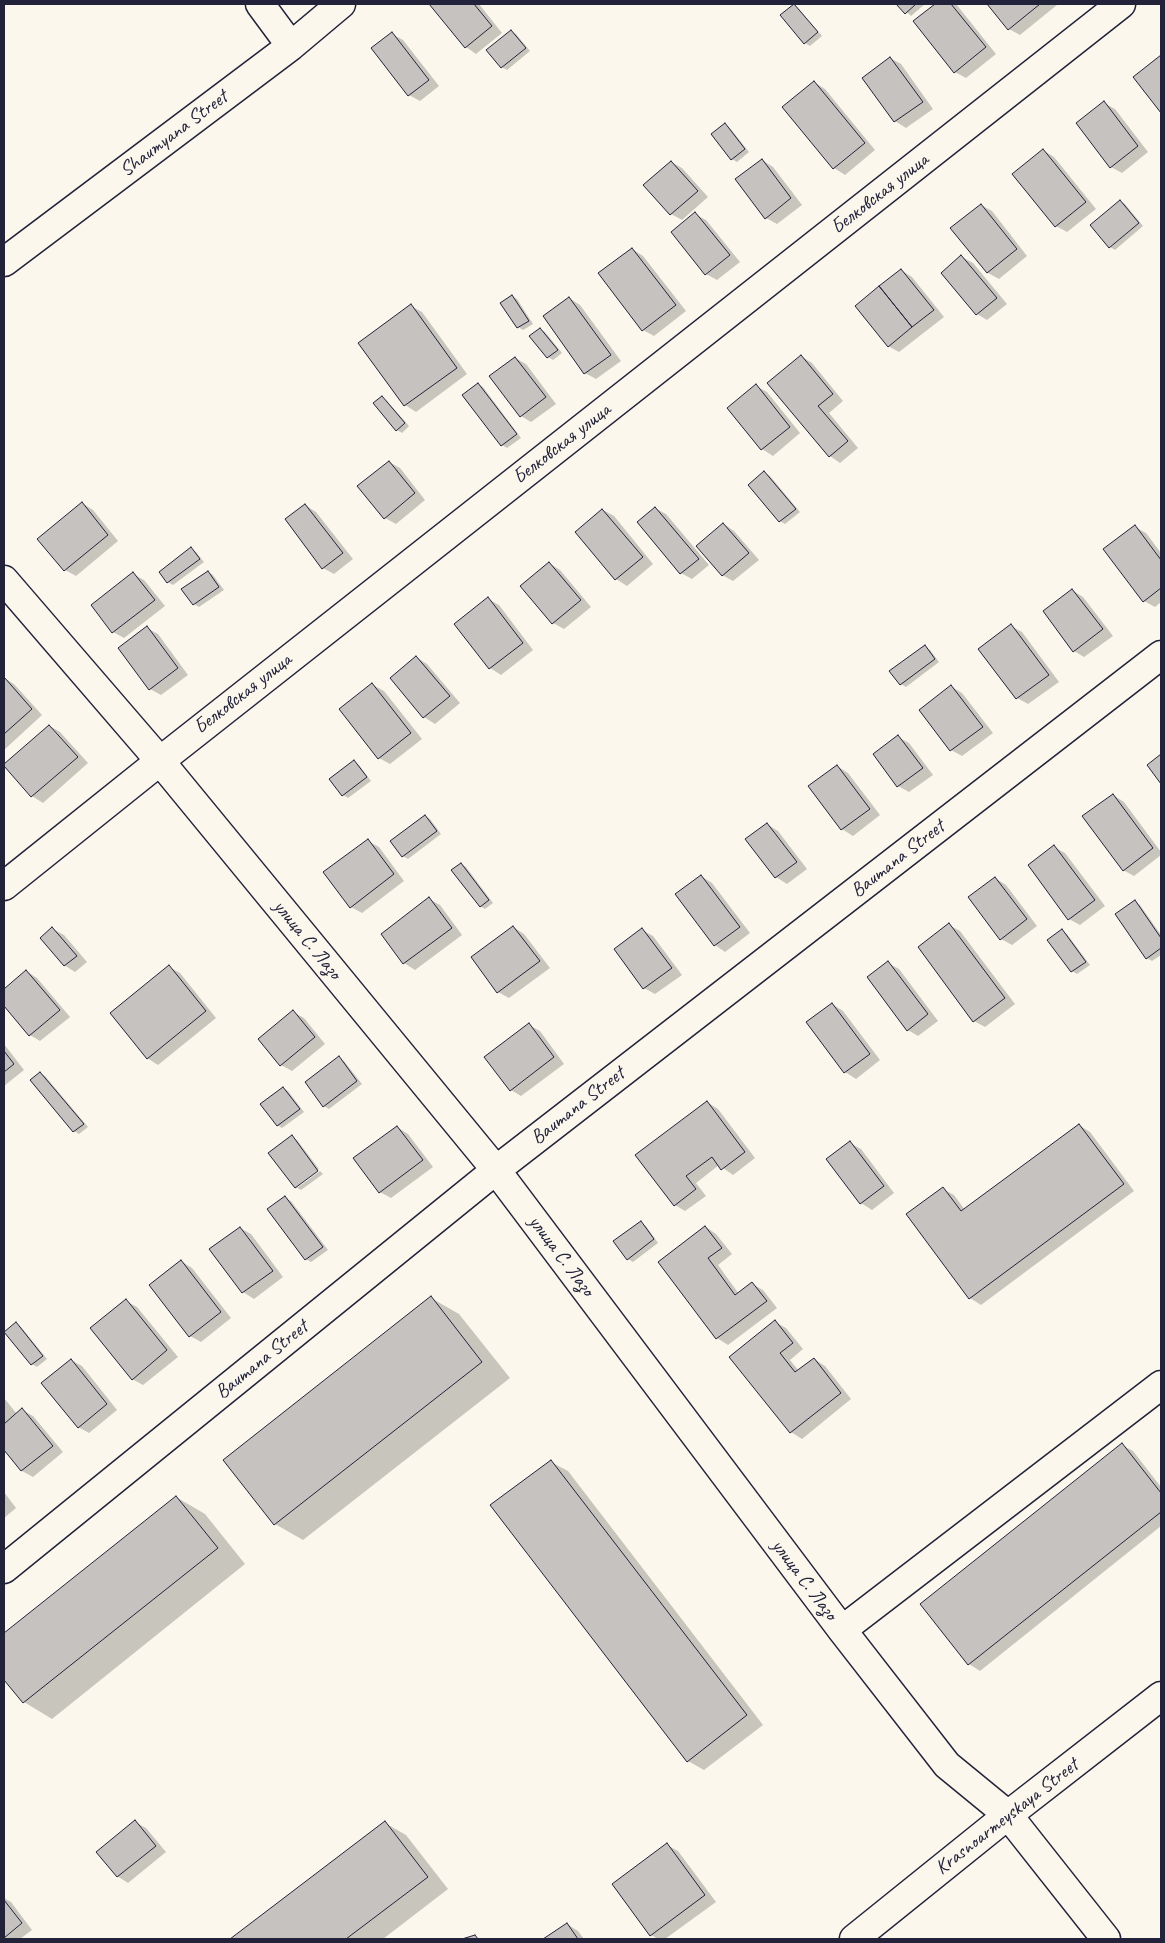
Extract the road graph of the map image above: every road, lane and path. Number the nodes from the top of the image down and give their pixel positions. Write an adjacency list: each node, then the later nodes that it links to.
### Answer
1 (260, 4): 4 (street)
2 (341, 4): 4 (street, Shaumyana Street)
3 (1121, 4): 8 (street, Белковская улица)
4 (291, 46): 5 (street, Shaumyana Street)
5 (4, 262)
6 (4, 580): 8 (street, улица С. Лазо)
7 (1161, 655): 10 (street, Baumana Street)
8 (160, 760): 9 (street, Белковская улица); 10 (street, улица С. Лазо)
9 (4, 886)
10 (496, 1170): 12 (street, Baumana Street); 13 (street, улица С. Лазо)
11 (1161, 1384): 13 (street)
12 (4, 1569)
13 (842, 1630): 15 (street, улица С. Лазо)
14 (1161, 1696): 15 (street, Krasnoarmeyskaya Street)
15 (1008, 1815): 16 (street, Krasnoarmeyskaya Street); 17 (street, улица С. Лазо)
16 (854, 1939)
17 (1106, 1939)

